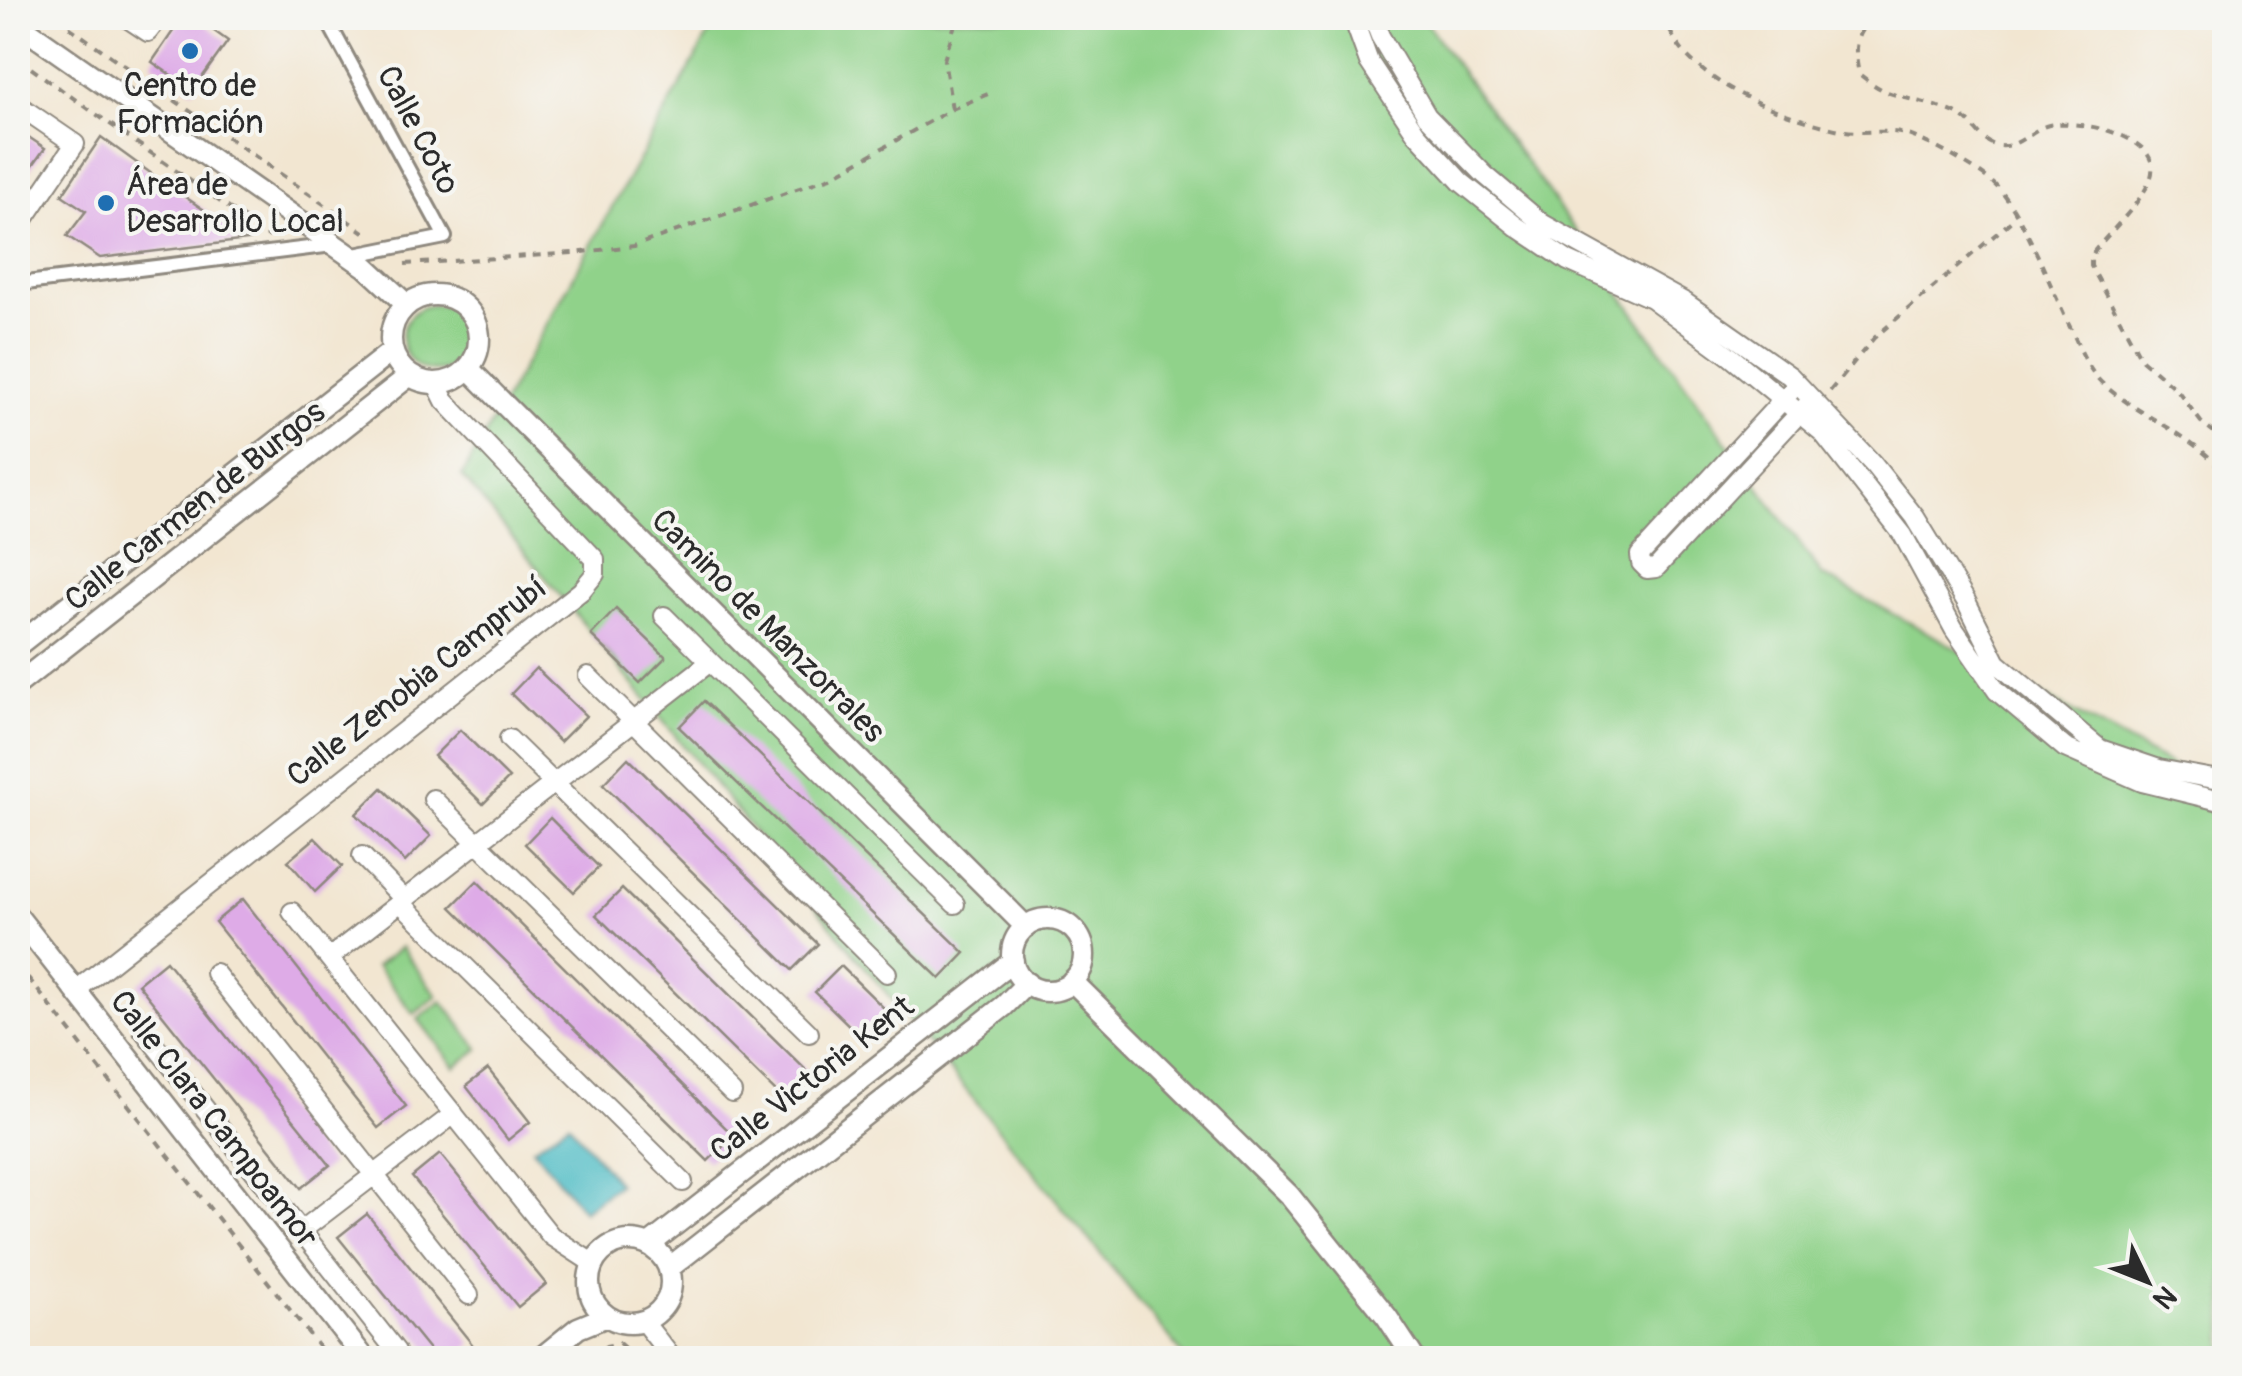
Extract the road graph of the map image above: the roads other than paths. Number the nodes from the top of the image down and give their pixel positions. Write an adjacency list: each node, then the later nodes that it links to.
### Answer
1 (127, 18): 6 (street)
2 (326, 18): 9 (street, Calle Coto)
3 (1352, 18): 17 (street)
4 (1373, 18): 16 (street)
5 (18, 24): 9 (street)
6 (154, 25)
7 (18, 104): 8 (street)
8 (18, 228)
9 (342, 251): 10 (street, Calle Coto); 11 (street)
10 (18, 284)
11 (406, 304): 12 (street); 13 (street)
12 (392, 351): 14 (street); 20 (street, Calle Carmen de Burgos)
13 (468, 368): 15 (street); 36 (street, Camino de Manzorrales)
14 (410, 376): 15 (street); 23 (street, Calle Carmen de Burgos)
15 (436, 383): 43 (street, Calle Zenobia Camprubí)
16 (1797, 384): 17 (street); 18 (street)
17 (1783, 400): 18 (street); 18 (street)
18 (1810, 406): 26 (street); 29 (street)
19 (664, 616): 21 (street)
20 (18, 645)
21 (710, 662): 24 (street); 33 (street)
22 (588, 676): 24 (street)
23 (18, 684)
24 (634, 721): 27 (street); 40 (street)
25 (509, 739): 27 (street)
26 (2224, 781)
27 (554, 783): 30 (street); 45 (street)
28 (433, 799): 30 (street)
29 (2224, 802)
30 (478, 843): 32 (street); 46 (street)
31 (362, 856): 32 (street)
32 (403, 901): 37 (street); 49 (street)
33 (955, 904)
34 (292, 912): 37 (street)
35 (18, 917): 43 (street, Calle Clara Campoamor)
36 (1026, 927): 38 (street); 41 (street)
37 (329, 958): 47 (street)
38 (1013, 961): 42 (street); 51 (street, Calle Victoria Kent)
39 (214, 973): 48 (street)
40 (888, 973)
41 (1072, 982): 42 (street); 63 (street)
42 (1027, 983): 53 (street, Calle Victoria Kent)
43 (75, 991): 60 (street, Calle Clara Campoamor)
44 (142, 1030): 50 (street)
45 (809, 1033)
46 (732, 1092)
47 (454, 1114): 48 (street); 52 (street)
48 (374, 1175): 50 (street); 54 (street)
49 (683, 1182)
50 (300, 1230): 59 (street)
51 (649, 1246): 52 (street); 53 (street)
52 (594, 1264): 55 (street)
53 (670, 1268): 57 (street)
54 (468, 1295)
55 (592, 1296): 56 (street); 58 (street)
56 (606, 1316): 57 (street); 58 (street)
57 (643, 1321): 62 (street)
58 (578, 1328): 61 (street)
59 (396, 1351)
60 (364, 1358)
61 (542, 1358)
62 (672, 1358)
63 (1414, 1358)

